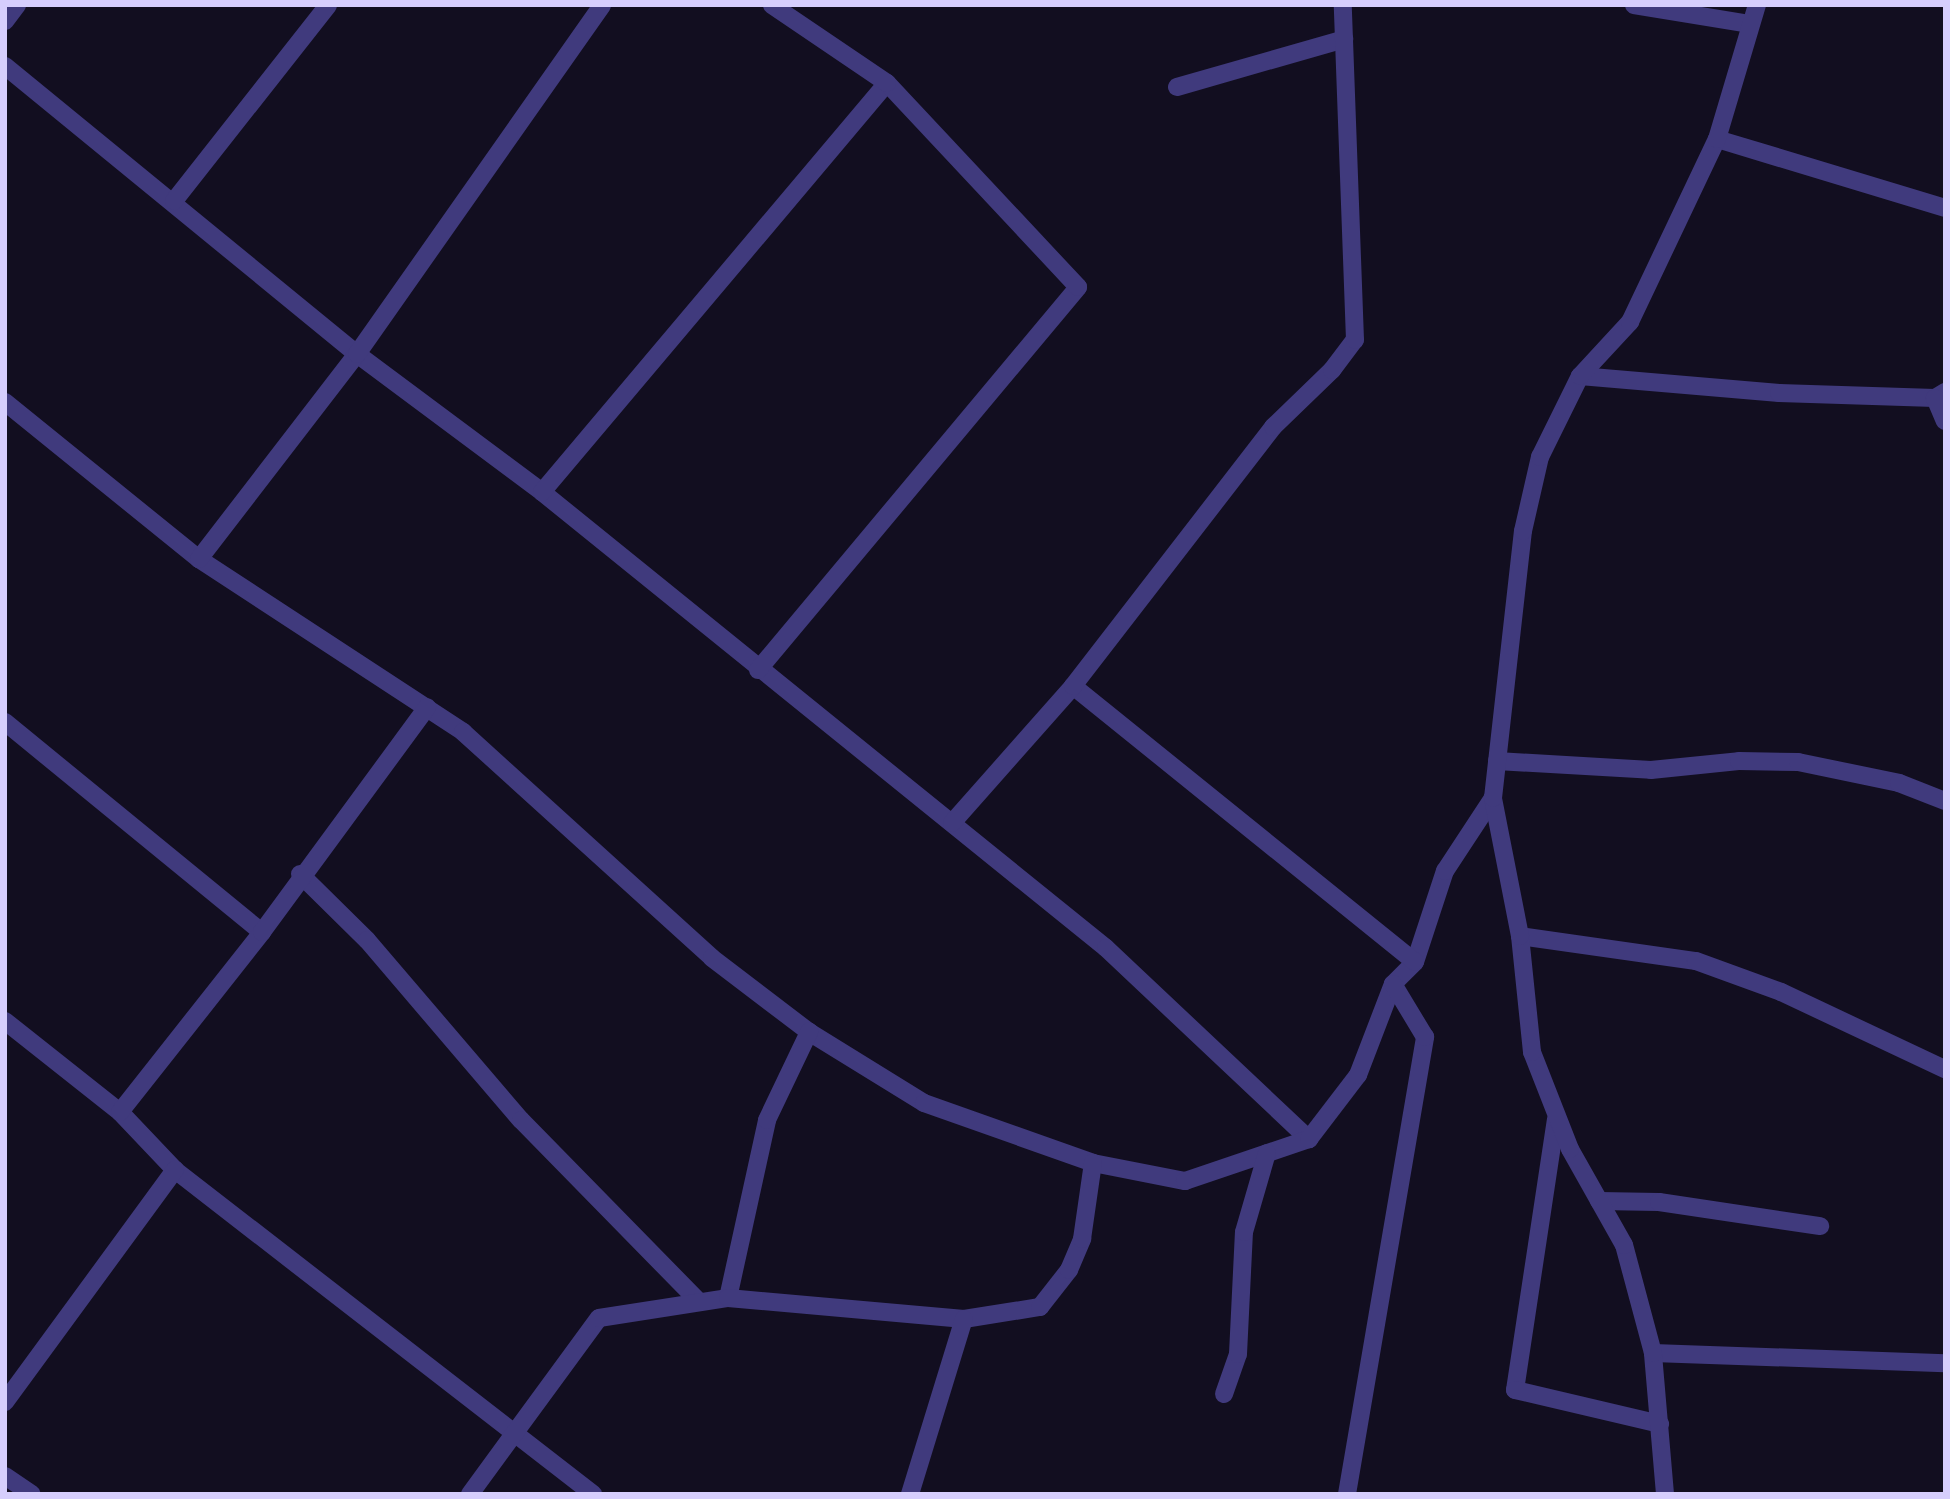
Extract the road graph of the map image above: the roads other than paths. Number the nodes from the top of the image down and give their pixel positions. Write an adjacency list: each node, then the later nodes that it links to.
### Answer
1 (17, 5): 8 (street)
2 (328, 5): 15 (street)
3 (602, 5): 17 (street)
4 (772, 5): 12 (street)
5 (1343, 5): 10 (street)
6 (1634, 5): 9 (street)
7 (1757, 5): 9 (street)
8 (5, 21)
9 (1751, 24): 14 (street)
10 (1344, 38): 13 (street); 25 (street)
11 (5, 66): 15 (street)
12 (887, 83): 22 (street); 24 (street)
13 (1177, 88)
14 (1717, 139): 16 (street); 18 (street)
15 (174, 201): 17 (street)
16 (1945, 208)
17 (357, 354): 22 (street); 23 (street)
18 (1580, 376): 19 (street); 28 (street)
19 (1940, 395): 21 (street)
20 (5, 402): 23 (street)
21 (1945, 421)
22 (542, 492): 24 (street)
23 (199, 559): 26 (street)
24 (758, 670): 31 (street)
25 (1073, 686): 31 (street); 35 (street)
26 (427, 707): 32 (street); 38 (street)
27 (5, 722): 33 (street)
28 (1497, 761): 29 (street); 30 (street)
29 (1493, 798): 34 (street); 35 (street)
30 (1945, 802)
31 (952, 823): 42 (street)
32 (300, 874): 33 (street); 49 (street)
33 (262, 932): 40 (street)
34 (1520, 936): 39 (street); 41 (street)
35 (1415, 962): 36 (street)
36 (1393, 984): 42 (street); 62 (street)
37 (5, 1021): 40 (street)
38 (809, 1032): 44 (street); 48 (street)
39 (1945, 1069)
40 (120, 1112): 45 (street)
41 (1557, 1116): 46 (street); 55 (street)
42 (1309, 1139): 43 (street)
43 (1267, 1153): 44 (street); 53 (street)
44 (1093, 1163): 50 (street)
45 (175, 1170): 54 (street); 56 (street)
46 (1599, 1201): 47 (street); 51 (street)
47 (1820, 1226)
48 (728, 1298): 49 (street); 50 (street)
49 (697, 1300): 56 (street)
50 (964, 1319): 61 (street)
51 (1653, 1353): 52 (street); 55 (street)
52 (1945, 1363)
53 (1224, 1394)
54 (5, 1402)
55 (1660, 1424): 63 (street)
56 (510, 1433): 59 (street); 60 (street)
57 (5, 1476): 58 (street)
58 (32, 1494)
59 (470, 1494)
60 (593, 1494)
61 (910, 1494)
62 (1346, 1494)
63 (1665, 1494)

